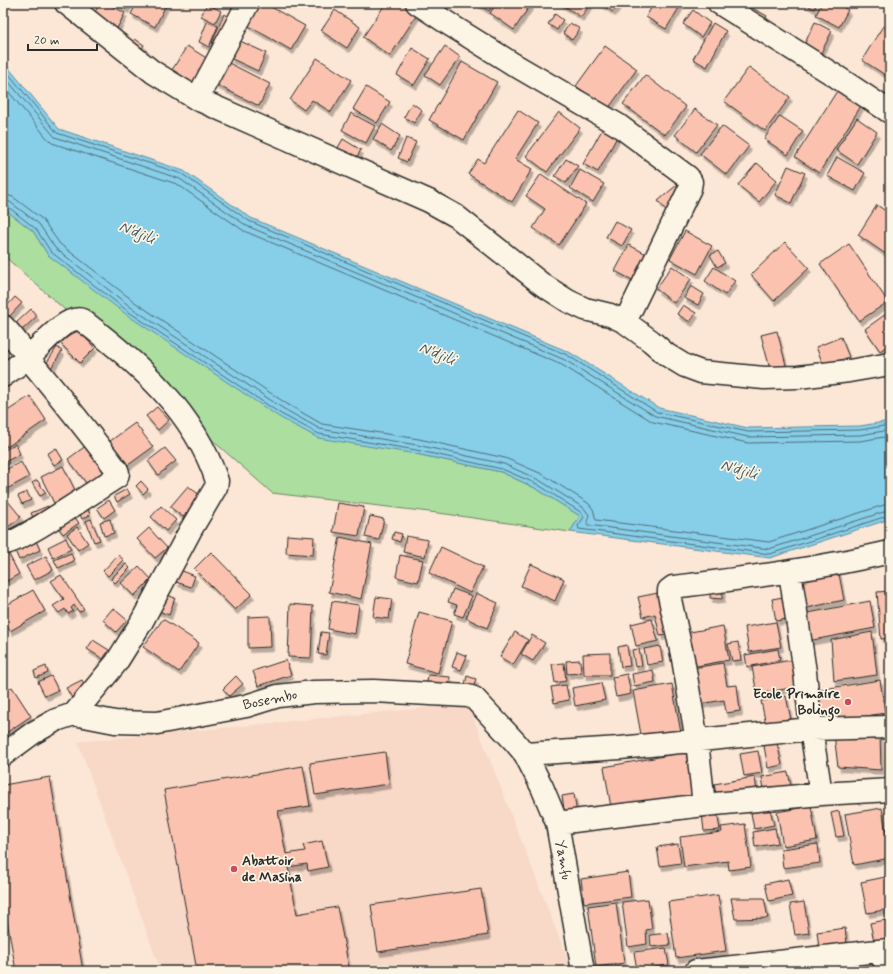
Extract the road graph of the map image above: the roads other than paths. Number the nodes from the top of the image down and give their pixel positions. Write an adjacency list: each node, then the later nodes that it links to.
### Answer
1 (66, 3): 5 (street)
2 (248, 3): 5 (street)
3 (418, 3): 7 (street)
4 (719, 3): 6 (street)
5 (197, 99): 7 (street)
6 (890, 112)
7 (625, 322): 10 (street)
8 (3, 326): 9 (street)
9 (28, 358): 11 (street); 12 (street); 15 (street)
10 (890, 364)
11 (3, 376)
12 (3, 543)
13 (890, 552): 14 (street)
14 (790, 572): 17 (street); 18 (street)
15 (74, 714): 19 (street, Bosembo); 20 (street)
16 (890, 727): 17 (street)
17 (811, 729): 18 (street); 22 (street)
18 (697, 741): 19 (street); 23 (street)
19 (525, 754): 24 (street, Yamfu)
20 (3, 755)
21 (890, 790): 22 (street)
22 (821, 794): 23 (street)
23 (704, 805): 24 (street)
24 (557, 823): 27 (street, Yamfu)
25 (884, 950): 26 (street); 28 (street)
26 (890, 970)
27 (583, 971)
28 (696, 971)

